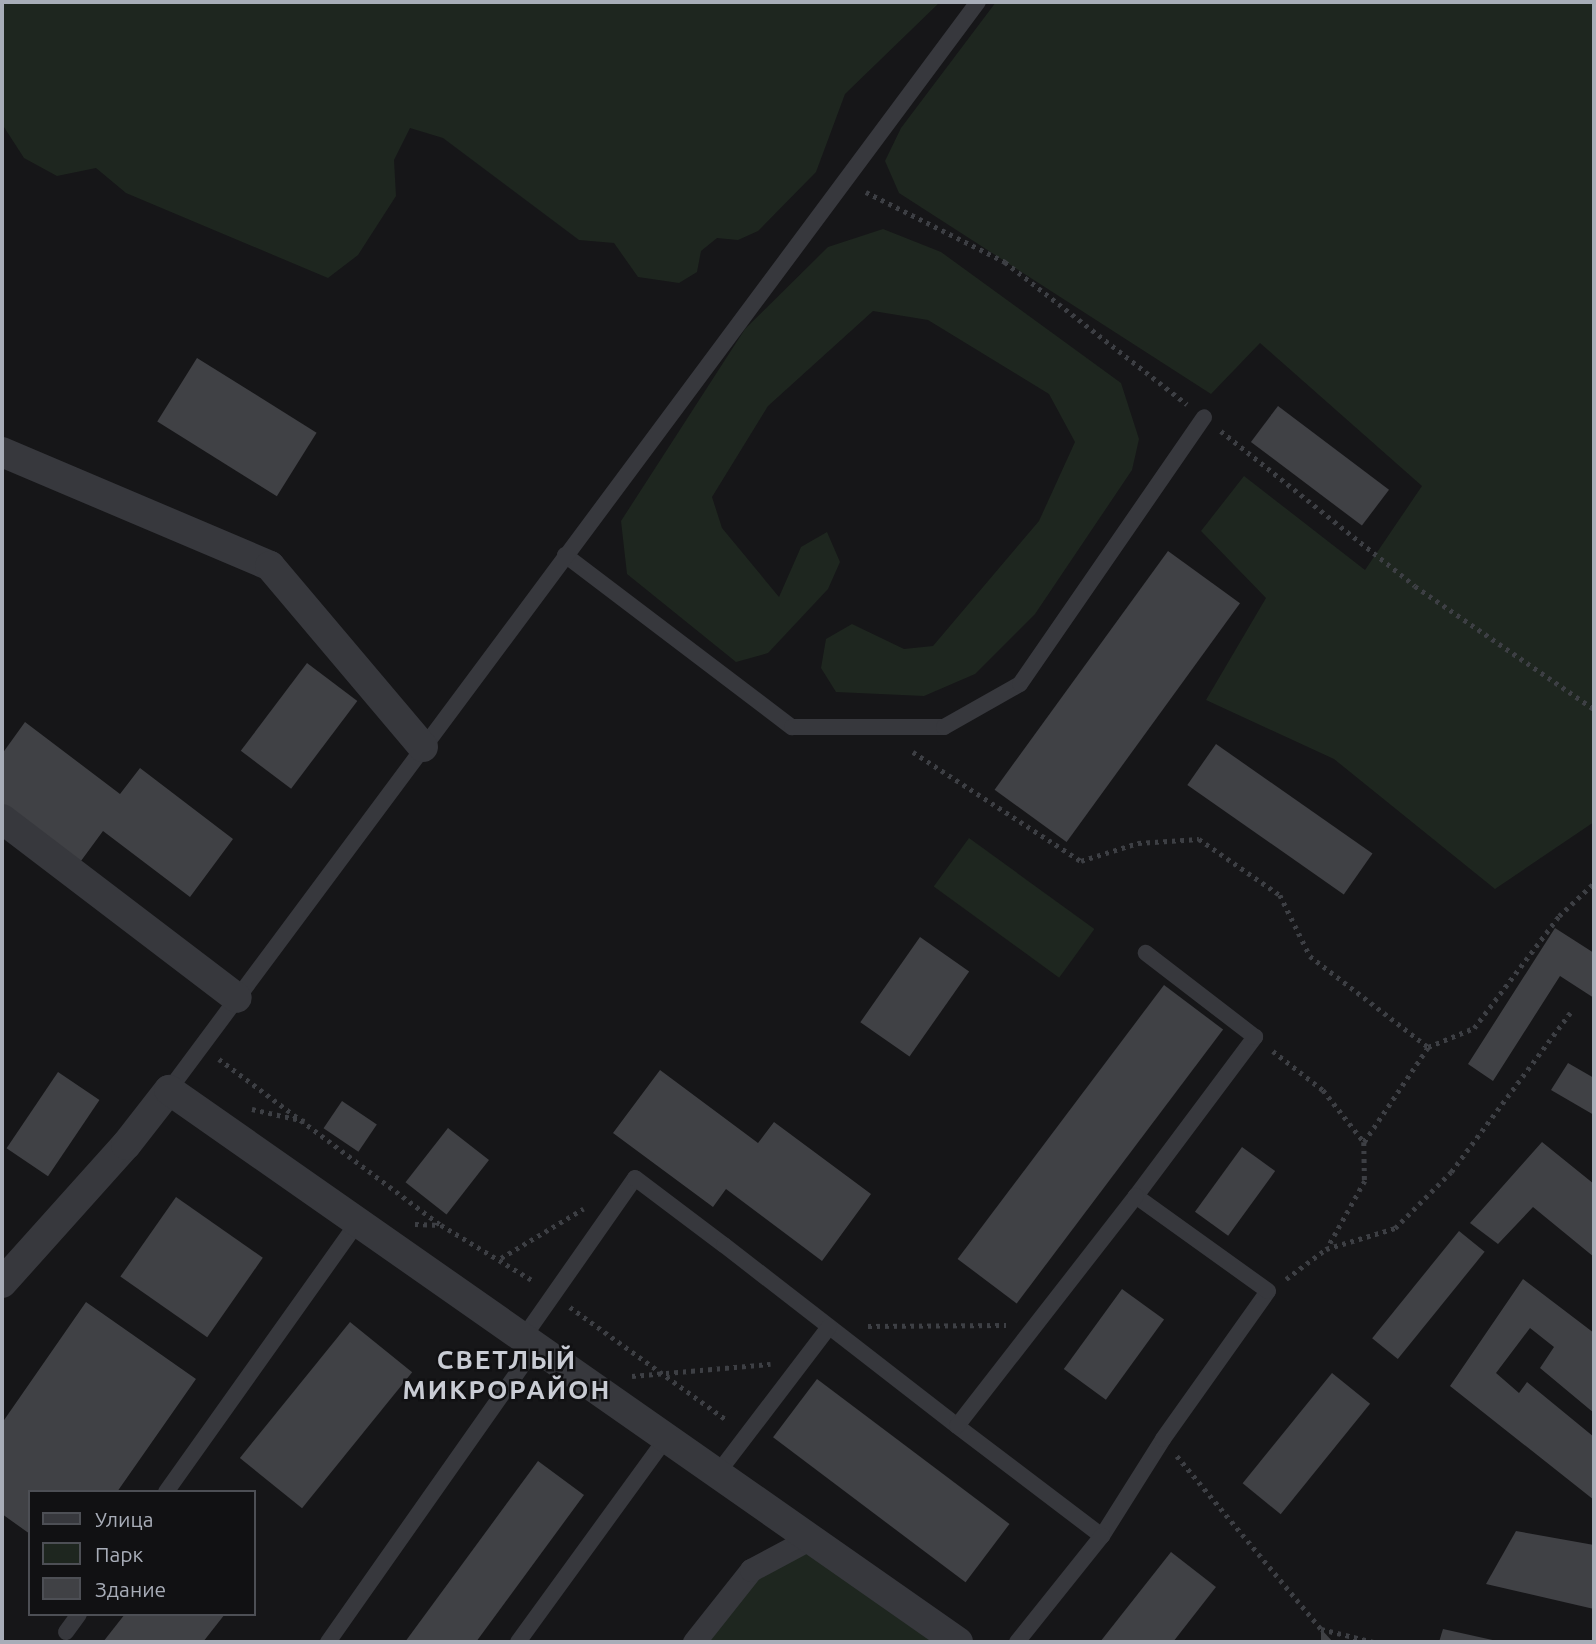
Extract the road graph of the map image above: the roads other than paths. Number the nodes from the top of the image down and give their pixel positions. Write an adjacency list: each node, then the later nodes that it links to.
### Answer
1 (978, 2): 4 (lane)
2 (1204, 417): 4 (lane)
3 (2, 452): 5 (street)
4 (565, 555): 5 (lane)
5 (423, 747): 8 (lane)
6 (2, 819): 8 (street)
7 (1146, 953): 10 (lane)
8 (237, 998): 9 (lane)
9 (169, 1090): 11 (street); 12 (street)
10 (1136, 1196): 15 (lane); 19 (lane)
11 (358, 1222): 14 (street); 18 (lane)
12 (2, 1283)
13 (829, 1327): 14 (lane); 15 (lane); 17 (lane)
14 (529, 1342): 16 (street); 23 (lane)
15 (957, 1426): 19 (lane)
16 (666, 1438): 17 (street); 24 (lane)
17 (717, 1474): 20 (street)
18 (167, 1490)
19 (1102, 1536): 27 (lane)
20 (809, 1539): 25 (street); 26 (street)
21 (78, 1616): 22 (lane)
22 (66, 1632)
23 (328, 1642)
24 (518, 1642)
25 (694, 1642)
26 (958, 1642)
27 (1017, 1642)

